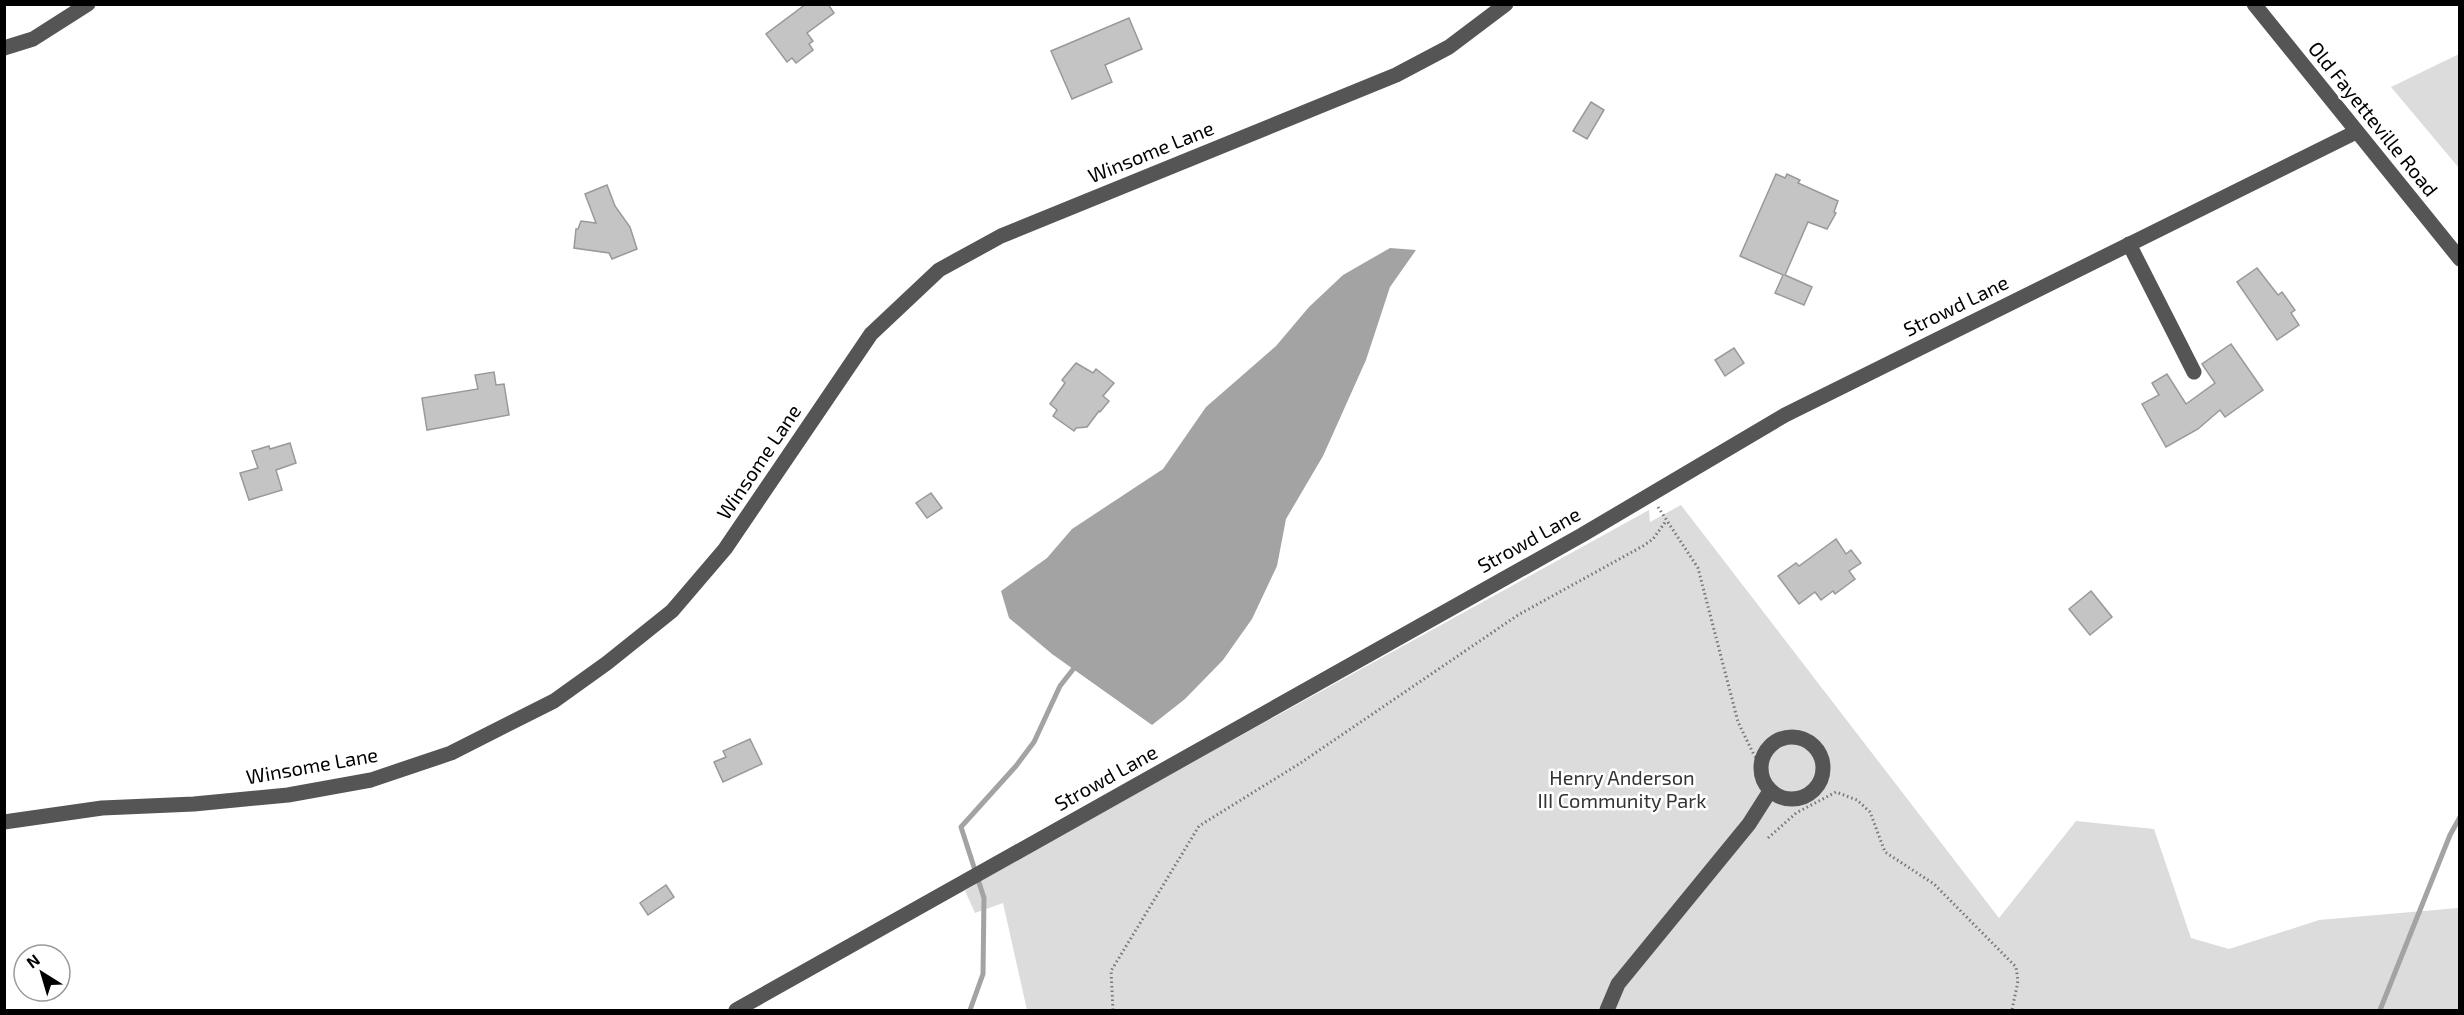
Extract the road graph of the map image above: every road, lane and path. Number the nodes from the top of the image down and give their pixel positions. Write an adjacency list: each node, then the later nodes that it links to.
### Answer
1 (88, 4): 4 (street)
2 (1506, 4): 13 (street, Winsome Lane)
3 (2254, 4): 5 (street, Old Fayetteville Road)
4 (4, 48)
5 (2356, 132): 6 (street, Strowd Lane); 7 (street, Old Fayetteville Road)
6 (2129, 244): 8 (street); 9 (street, Strowd Lane)
7 (2460, 259)
8 (2194, 372)
9 (1651, 494): 10 (path); 15 (street, Strowd Lane)
10 (1666, 521): 11 (path); 16 (path)
11 (1761, 764): 12 (street); 12 (street)
12 (1770, 791): 17 (street)
13 (4, 822)
14 (1768, 838): 18 (path)
15 (736, 1011)
16 (1113, 1011)
17 (1607, 1011)
18 (2012, 1011)

